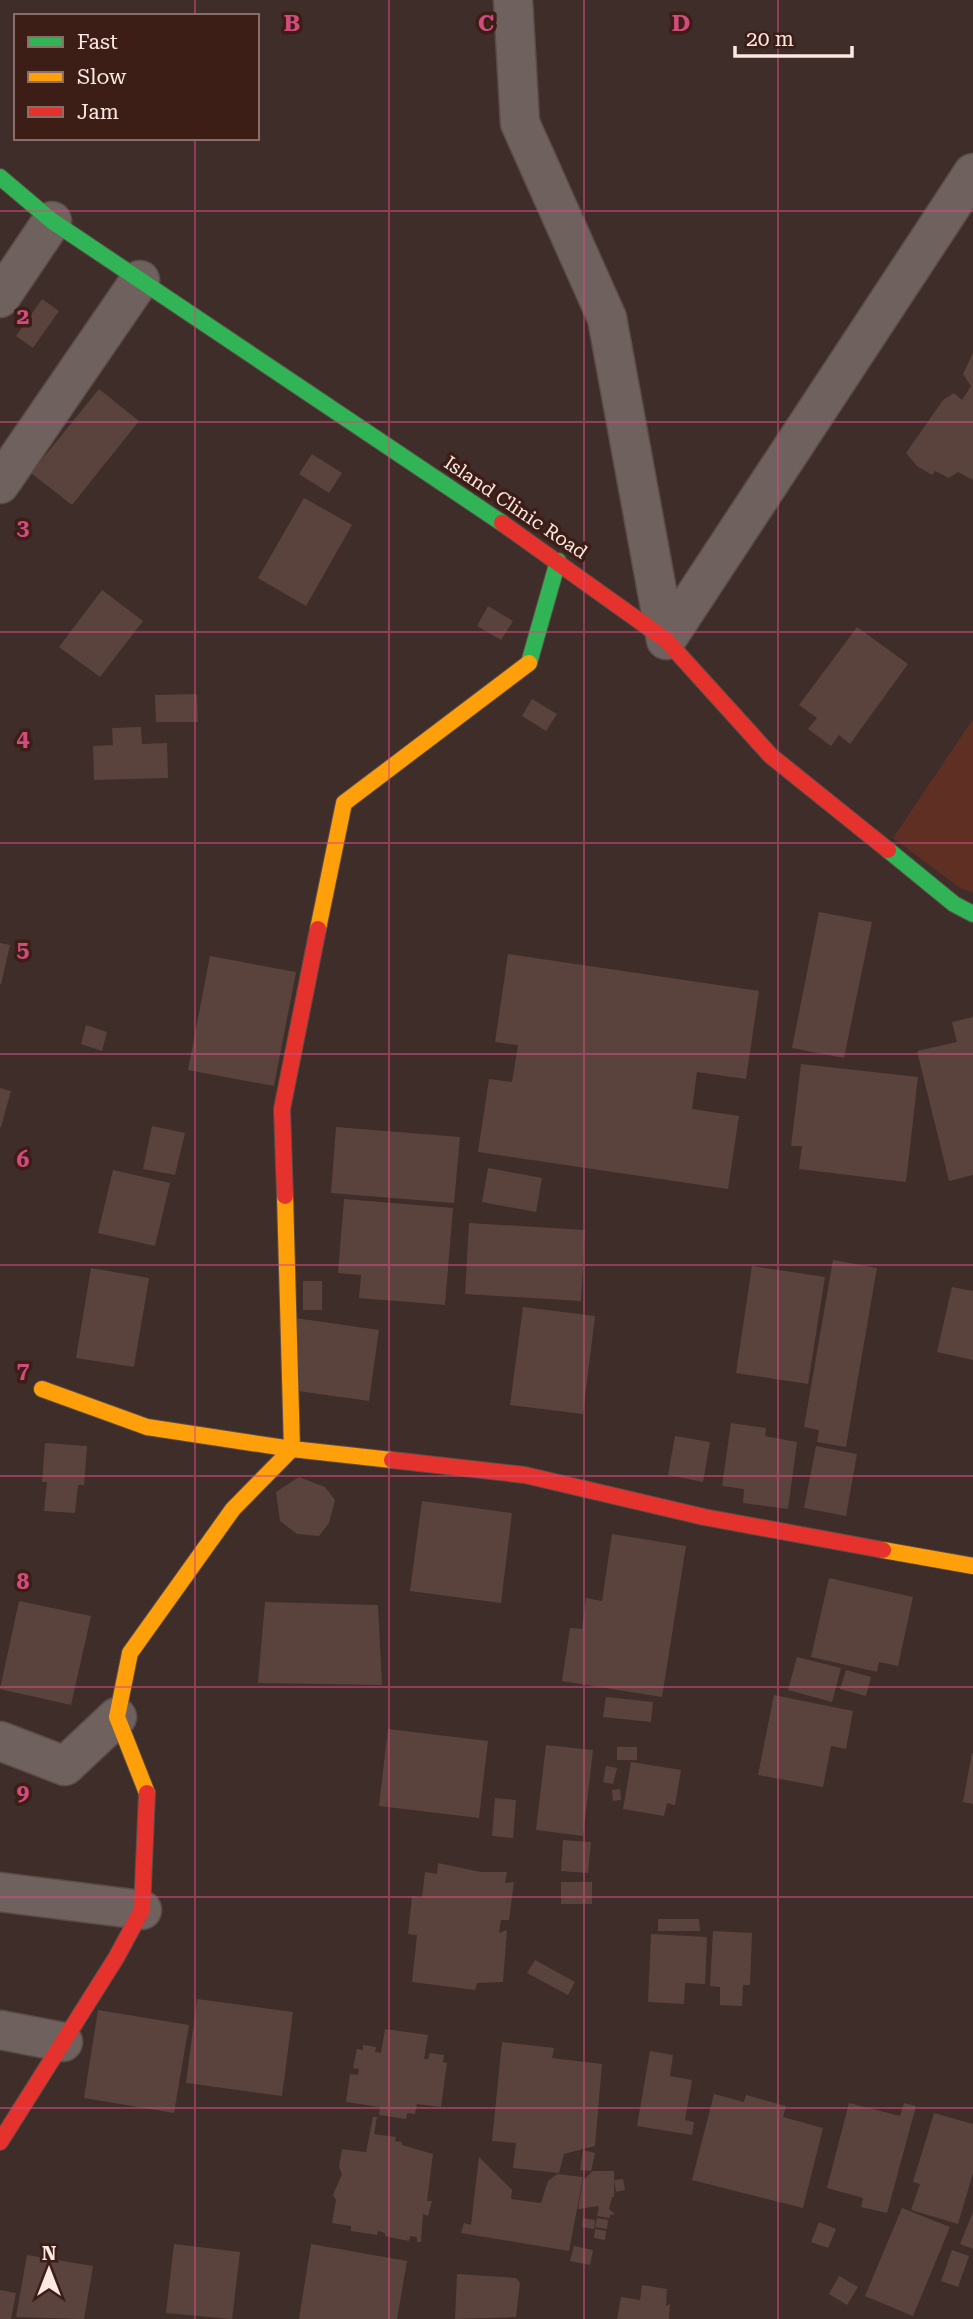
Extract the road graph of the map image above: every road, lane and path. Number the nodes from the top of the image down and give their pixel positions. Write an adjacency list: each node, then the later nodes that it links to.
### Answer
1 (513, 0): 9 (street)
2 (973, 173): 9 (street)
3 (0, 177): 4 (street, Island Clinic Road)
4 (52, 221): 5 (street, Island Clinic Road); 6 (street)
5 (140, 280): 7 (street); 8 (street, Island Clinic Road)
6 (0, 298)
7 (0, 484)
8 (558, 561): 9 (street, Island Clinic Road); 12 (street)
9 (666, 640): 10 (street, Island Clinic Road)
10 (973, 914)
11 (42, 1390): 12 (street)
12 (292, 1449): 13 (street); 14 (street)
13 (973, 1566)
14 (117, 1717): 15 (street); 17 (street)
15 (0, 1741)
16 (0, 1892): 17 (street)
17 (142, 1910): 19 (street)
18 (0, 2030): 19 (street)
19 (63, 2042): 20 (street)
20 (0, 2142)

